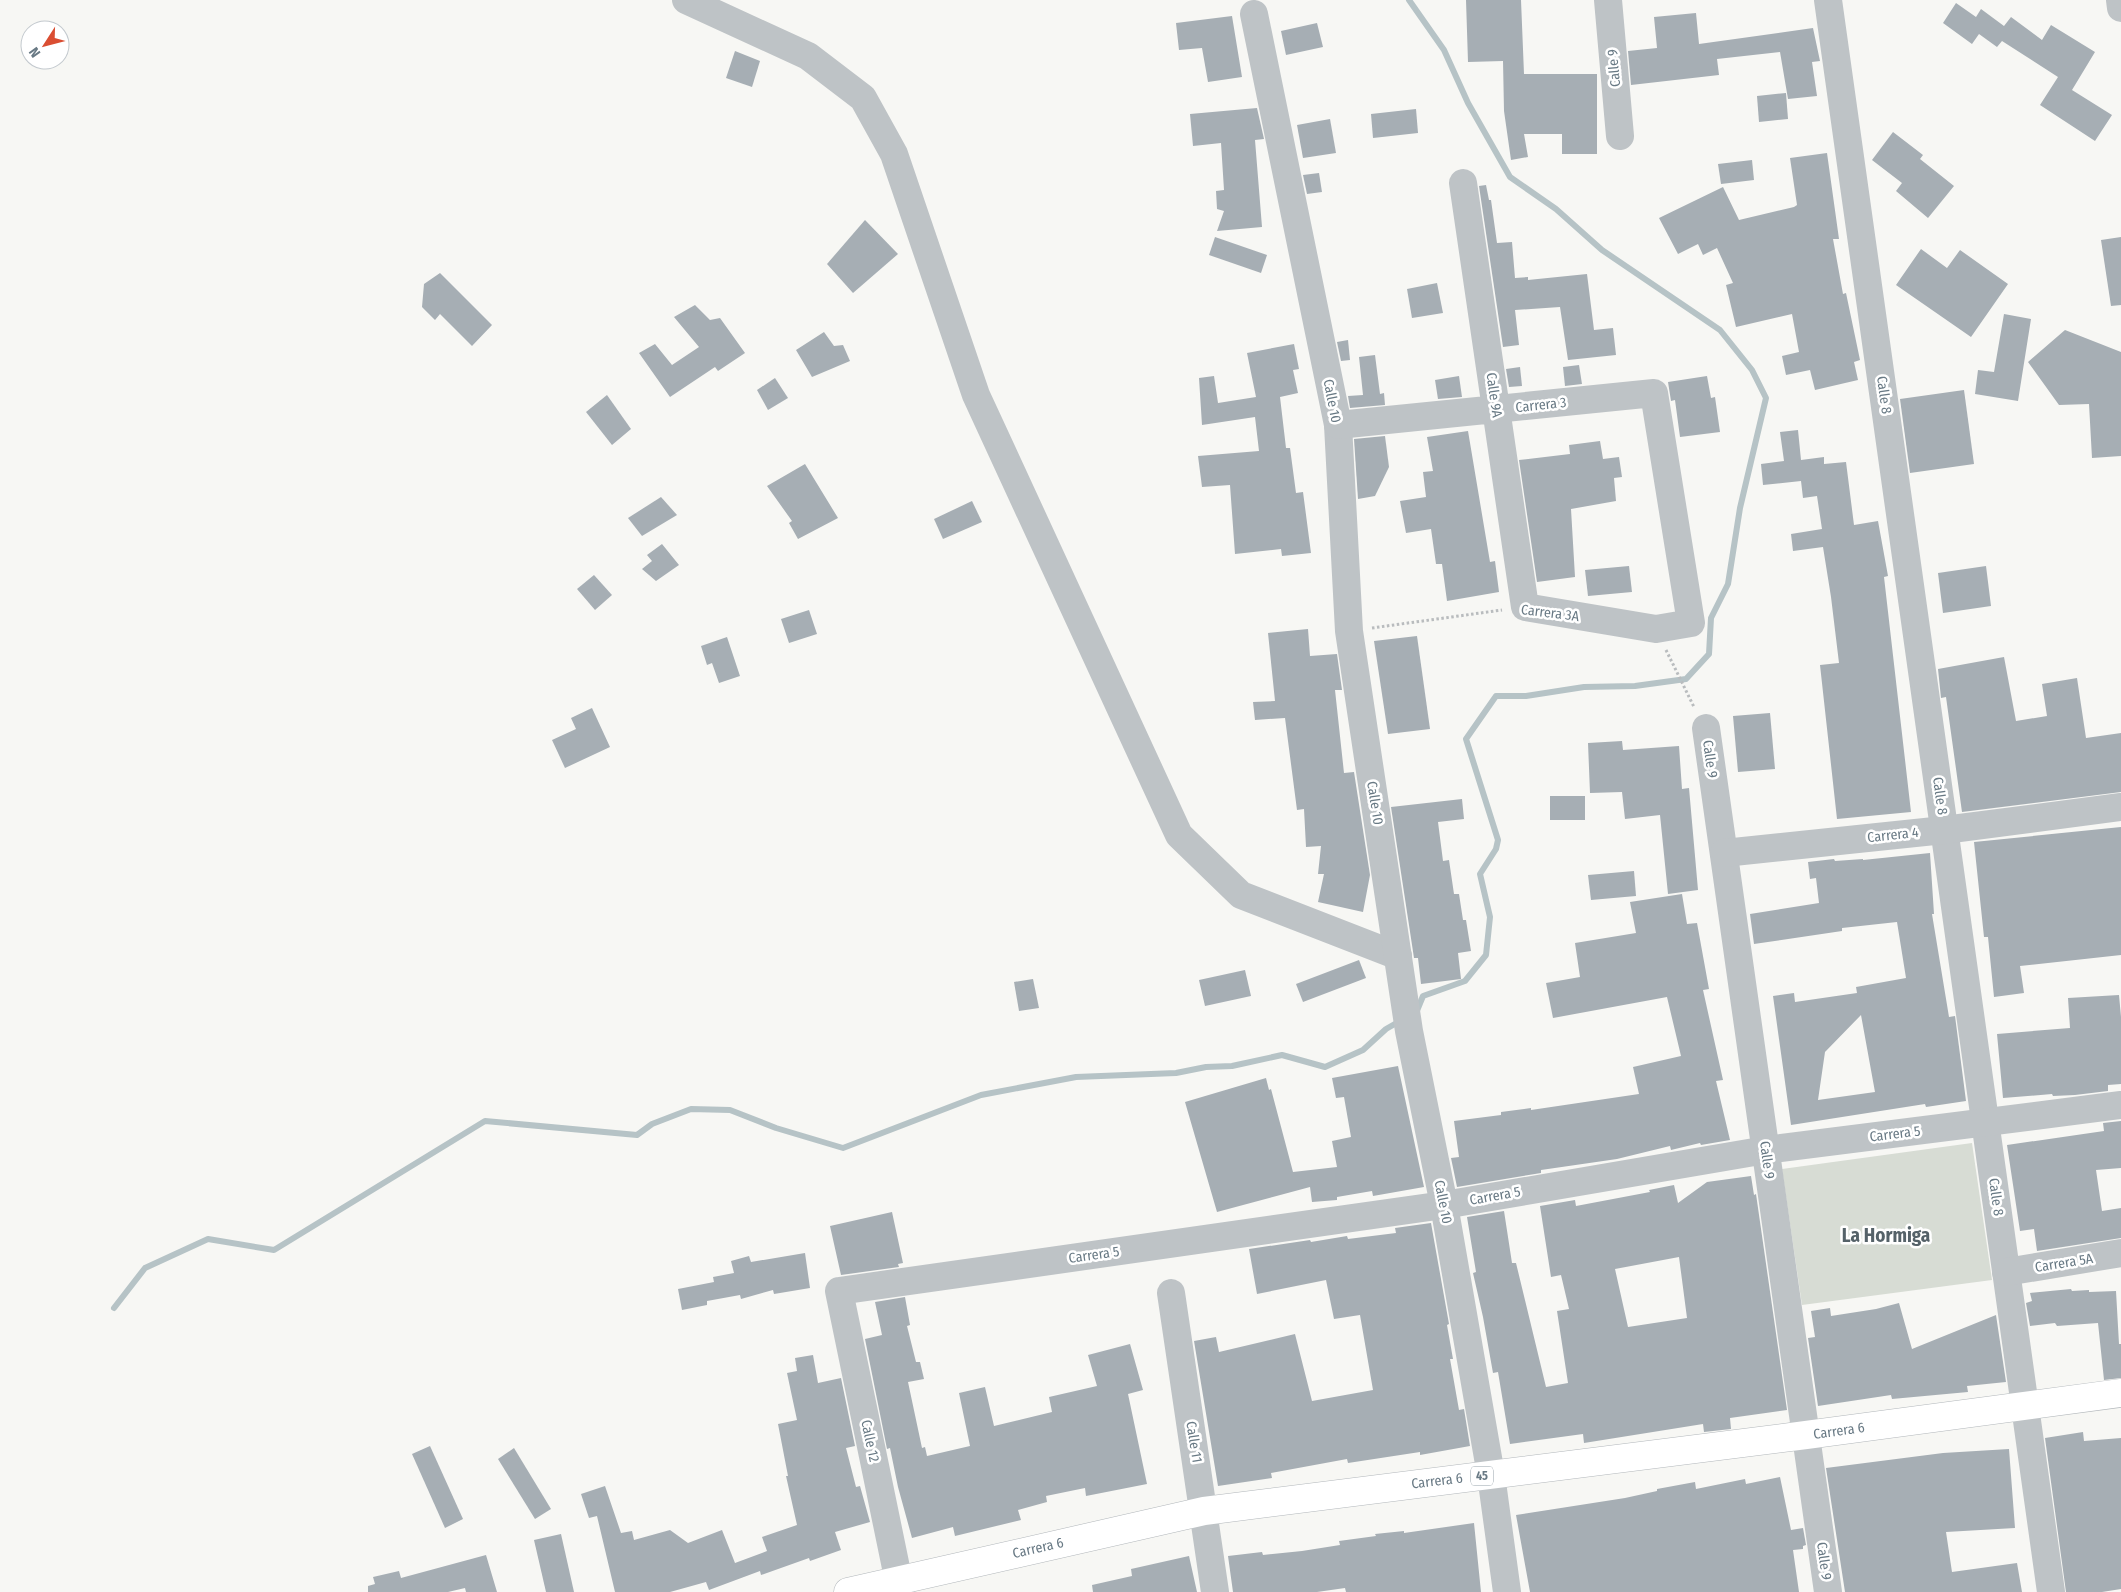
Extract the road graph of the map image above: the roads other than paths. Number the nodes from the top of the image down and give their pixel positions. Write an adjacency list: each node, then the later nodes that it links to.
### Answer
1 (686, 0): 17 (street)
2 (1608, 0): 7 (street, Calle 9)
3 (1828, 0): 15 (street, Calle 8)
4 (2120, 0): 5 (street)
5 (2121, 8)
6 (1254, 14): 10 (street, Calle 10)
7 (1620, 136)
8 (1463, 183): 9 (street, Calle 9A)
9 (1496, 409): 10 (street, Carrera 3); 11 (street, Calle 9A); 12 (street, Carrera 3)
10 (1338, 425): 17 (street, Calle 10)
11 (1525, 607): 12 (street, Carrera 3A)
12 (1691, 623)
13 (1706, 728): 16 (street, Calle 9)
14 (2121, 807): 15 (street, Carrera 4)
15 (1944, 830): 16 (street, Carrera 4); 19 (street, Calle 8)
16 (1724, 854): 20 (street, Calle 9)
17 (1398, 956): 21 (street, Calle 10)
18 (2121, 1105): 19 (street, Carrera 5)
19 (1985, 1122): 20 (street, Carrera 5); 23 (street, Calle 8)
20 (1766, 1150): 21 (street, Carrera 5); 28 (street, Calle 9)
21 (1444, 1205): 24 (street, Carrera 5); 29 (street, Calle 10)
22 (2121, 1253): 23 (street, Carrera 5A)
23 (2006, 1272): 27 (street, Calle 8)
24 (839, 1291): 31 (street, Calle 12)
25 (1171, 1293): 30 (street, Calle 11)
26 (2121, 1393): 27 (main road, Carrera 6 / 45)
27 (2025, 1406): 28 (main road, Carrera 6 / 45); 36 (street, Calle 8)
28 (1806, 1435): 29 (main road, Carrera 6 / 45); 35 (street, Calle 9)
29 (1491, 1475): 30 (main road, Carrera 6 / 45); 34 (street, Calle 10)
30 (1204, 1511): 31 (main road, Carrera 6 / 45); 33 (street, Calle 11)
31 (900, 1586): 32 (main road, Carrera 6 / 45)
32 (848, 1592)
33 (1215, 1592)
34 (1507, 1592)
35 (1828, 1592)
36 (2051, 1592)

